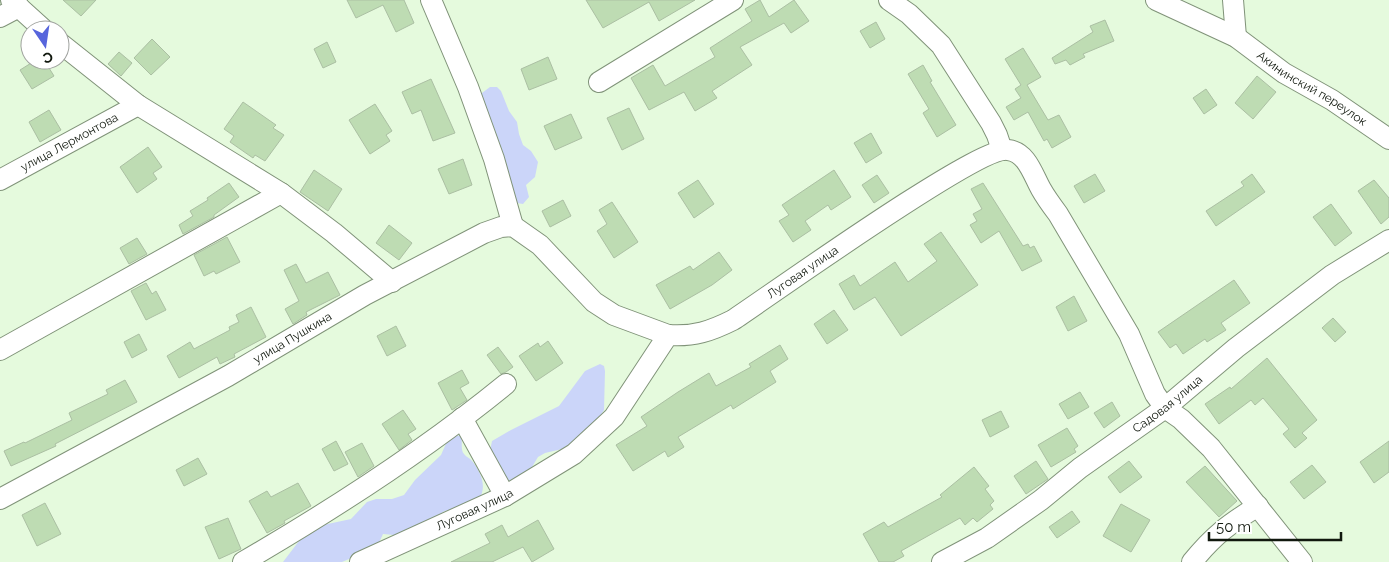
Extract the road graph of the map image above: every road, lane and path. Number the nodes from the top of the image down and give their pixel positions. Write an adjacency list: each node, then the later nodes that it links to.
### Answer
1 (431, 0): 17 (street)
2 (733, 0): 11 (street)
3 (889, 0): 14 (street)
4 (1156, 0): 9 (street, Акининский переулок)
5 (1234, 0): 9 (street)
6 (15, 3): 7 (street); 8 (street)
7 (0, 17)
8 (33, 20)
9 (1236, 37): 13 (street, Акининский переулок)
10 (70, 51): 12 (street)
11 (599, 82)
12 (138, 105): 15 (street, улица Лермонтова); 16 (street)
13 (1389, 139)
14 (1002, 150): 20 (street, Луговая улица); 23 (street)
15 (0, 180)
16 (281, 194): 19 (street); 21 (street)
17 (513, 226): 19 (street, улица Пушкина); 20 (street)
18 (1389, 240): 23 (street, Садовая улица)
19 (392, 282): 26 (street, улица Пушкина)
20 (668, 335): 25 (street, Луговая улица)
21 (0, 350)
22 (506, 384): 24 (street)
23 (1165, 408): 27 (street); 30 (street, Садовая улица)
24 (462, 418): 25 (street); 28 (street)
25 (504, 496): 29 (street, Луговая улица)
26 (0, 499)
27 (1258, 506): 31 (street); 32 (street)
28 (244, 562)
29 (360, 562)
30 (942, 562)
31 (1192, 562)
32 (1302, 562)

